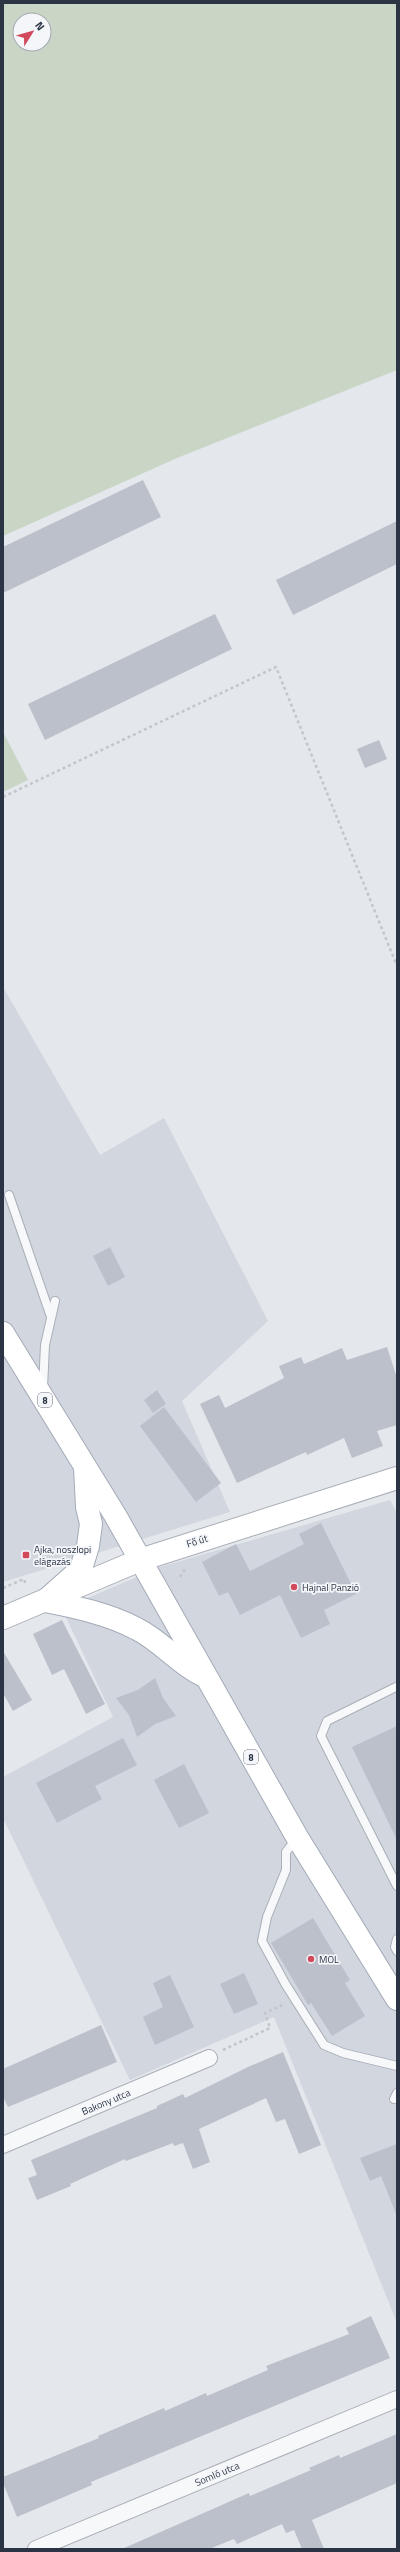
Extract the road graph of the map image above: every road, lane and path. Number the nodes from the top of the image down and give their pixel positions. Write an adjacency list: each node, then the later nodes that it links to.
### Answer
1 (3, 797): 2 (path)
2 (397, 966)
3 (9, 1195): 5 (lane)
4 (55, 1301): 5 (lane)
5 (51, 1317): 7 (lane)
6 (3, 1333): 7 (main road, 8)
7 (43, 1397): 8 (main road, 8)
8 (85, 1468): 10 (main road, 8); 11 (main road)
9 (397, 1478): 10 (main road, Fő út)
10 (140, 1560): 11 (main road, Fő út); 13 (main road, 8)
11 (45, 1601): 12 (main road, Fő út); 13 (main road)
12 (3, 1618)
13 (205, 1677): 15 (main road, 8)
14 (396, 1687): 16 (lane)
15 (297, 1837): 19 (main road, 8); 22 (lane)
16 (397, 1886)
17 (397, 1939): 18 (lane)
18 (397, 1951)
19 (397, 1998)
20 (282, 2004): 21 (path)
21 (209, 2058): 23 (street, Bakony utca)
22 (397, 2066)
23 (3, 2145)
24 (397, 2399): 25 (street, Somló utca)
25 (36, 2549)

